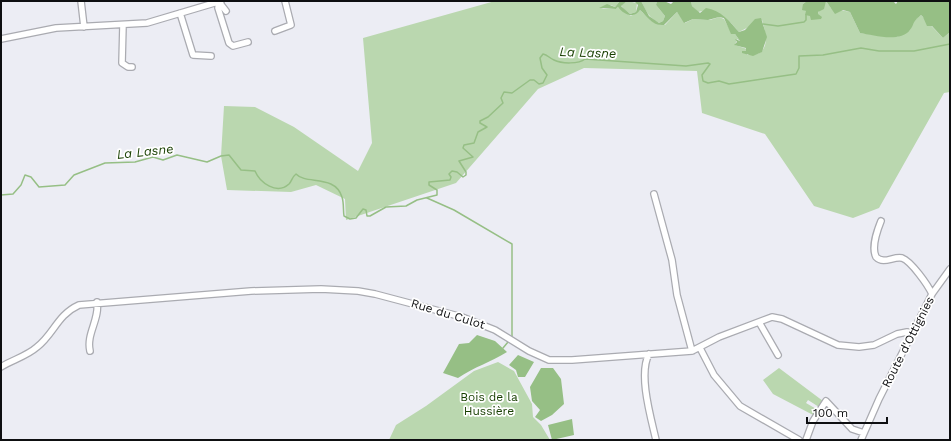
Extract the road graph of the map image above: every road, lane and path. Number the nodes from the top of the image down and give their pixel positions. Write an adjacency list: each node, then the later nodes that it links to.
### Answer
1 (81, 1): 7 (street)
2 (220, 1): 4 (street); 5 (street); 10 (street)
3 (285, 1): 8 (street)
4 (226, 11)
5 (180, 13): 6 (street); 11 (street)
6 (123, 25): 7 (street); 12 (street)
7 (84, 27): 9 (street)
8 (275, 31)
9 (1, 39)
10 (248, 42)
11 (211, 56)
12 (132, 67)
13 (654, 194): 22 (street)
14 (881, 221): 16 (street)
15 (950, 269): 16 (street, Route d'Ottignies)
16 (932, 294): 19 (street, Route d'Ottignies)
17 (97, 302): 21 (street); 23 (street, Rue du Culot); 25 (street, Rue du Culot)
18 (759, 322): 19 (street, Rue du Culot); 20 (street, Rue du Culot); 24 (street)
19 (912, 333): 26 (street, Route d'Ottignies)
20 (700, 348): 22 (street, Rue du Culot); 28 (street)
21 (90, 351)
22 (692, 351): 23 (street, Rue du Culot)
23 (649, 354): 27 (street)
24 (778, 355)
25 (1, 367)
26 (864, 434): 29 (street); 30 (street, Route d'Ottignies)
27 (656, 440)
28 (799, 440)
29 (806, 440)
30 (861, 440)

